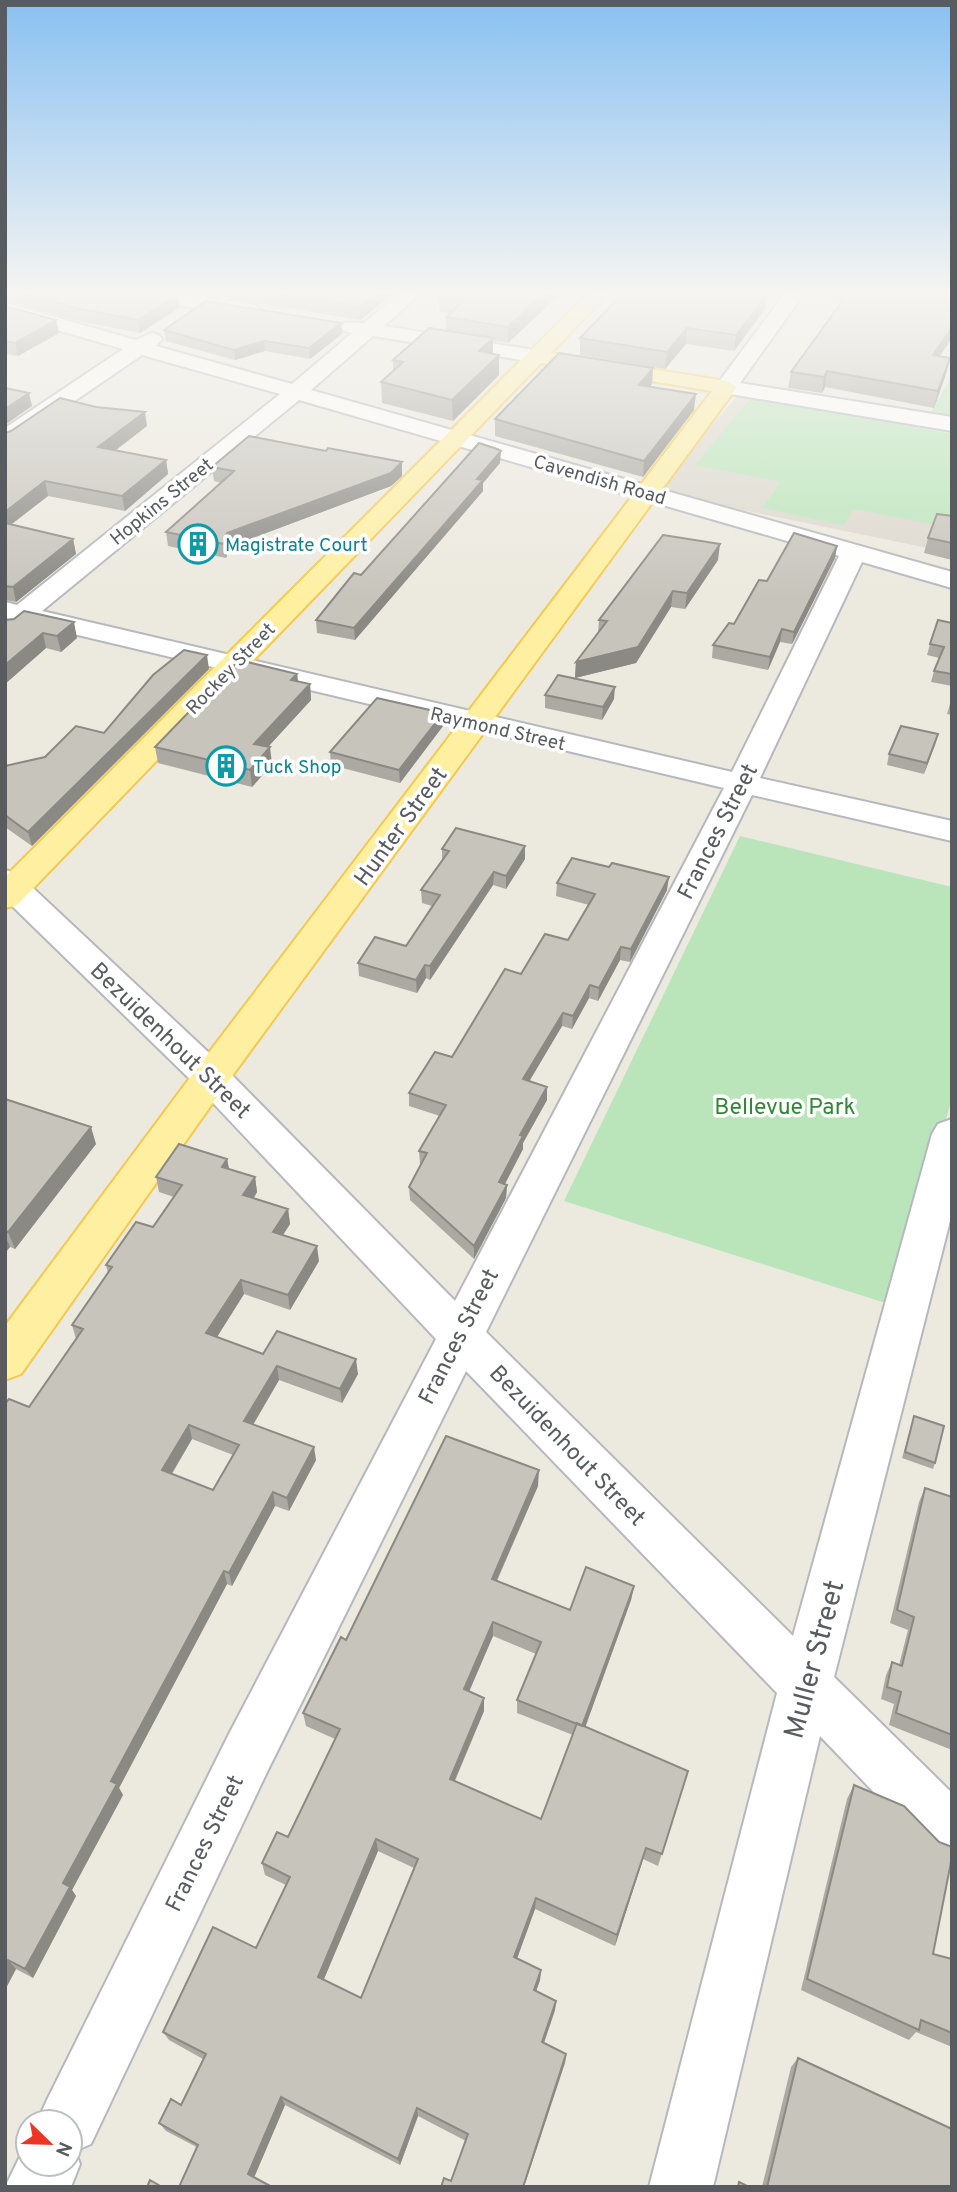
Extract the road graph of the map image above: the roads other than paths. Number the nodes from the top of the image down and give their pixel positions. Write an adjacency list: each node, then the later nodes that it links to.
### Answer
1 (70, 394): 8 (street)
2 (292, 394): 13 (street, Hopkins Street)
3 (307, 394): 9 (street, Cavendish Road)
4 (498, 394): 9 (main road, Rockey Street)
5 (720, 394): 10 (main road, Hunter Street)
6 (771, 394): 7 (street)
7 (952, 424)
8 (5, 438)
9 (455, 439): 10 (street, Cavendish Road); 14 (main road, Rockey Street)
10 (645, 491): 11 (street, Cavendish Road); 15 (main road, Hunter Street)
11 (854, 552): 12 (street, Cavendish Road); 16 (street, Frances Street)
12 (952, 580)
13 (11, 617): 14 (street, Raymond Street)
14 (232, 665): 15 (street, Raymond Street); 18 (main road, Rockey Street)
15 (477, 723): 16 (street, Raymond Street); 19 (main road, Hunter Street)
16 (742, 783): 17 (street, Raymond Street); 21 (street, Frances Street)
17 (952, 831)
18 (8, 888): 19 (street, Bezuidenhout Street)
19 (211, 1077): 21 (street, Bezuidenhout Street); 22 (main road, Hunter Street)
20 (952, 1134): 23 (street, Muller Street)
21 (459, 1334): 23 (street, Bezuidenhout Street); 25 (street, Frances Street)
22 (5, 1361)
23 (805, 1687): 24 (street, Bezuidenhout Street); 26 (street, Muller Street)
24 (952, 1833)
25 (76, 2108)
26 (681, 2187)

